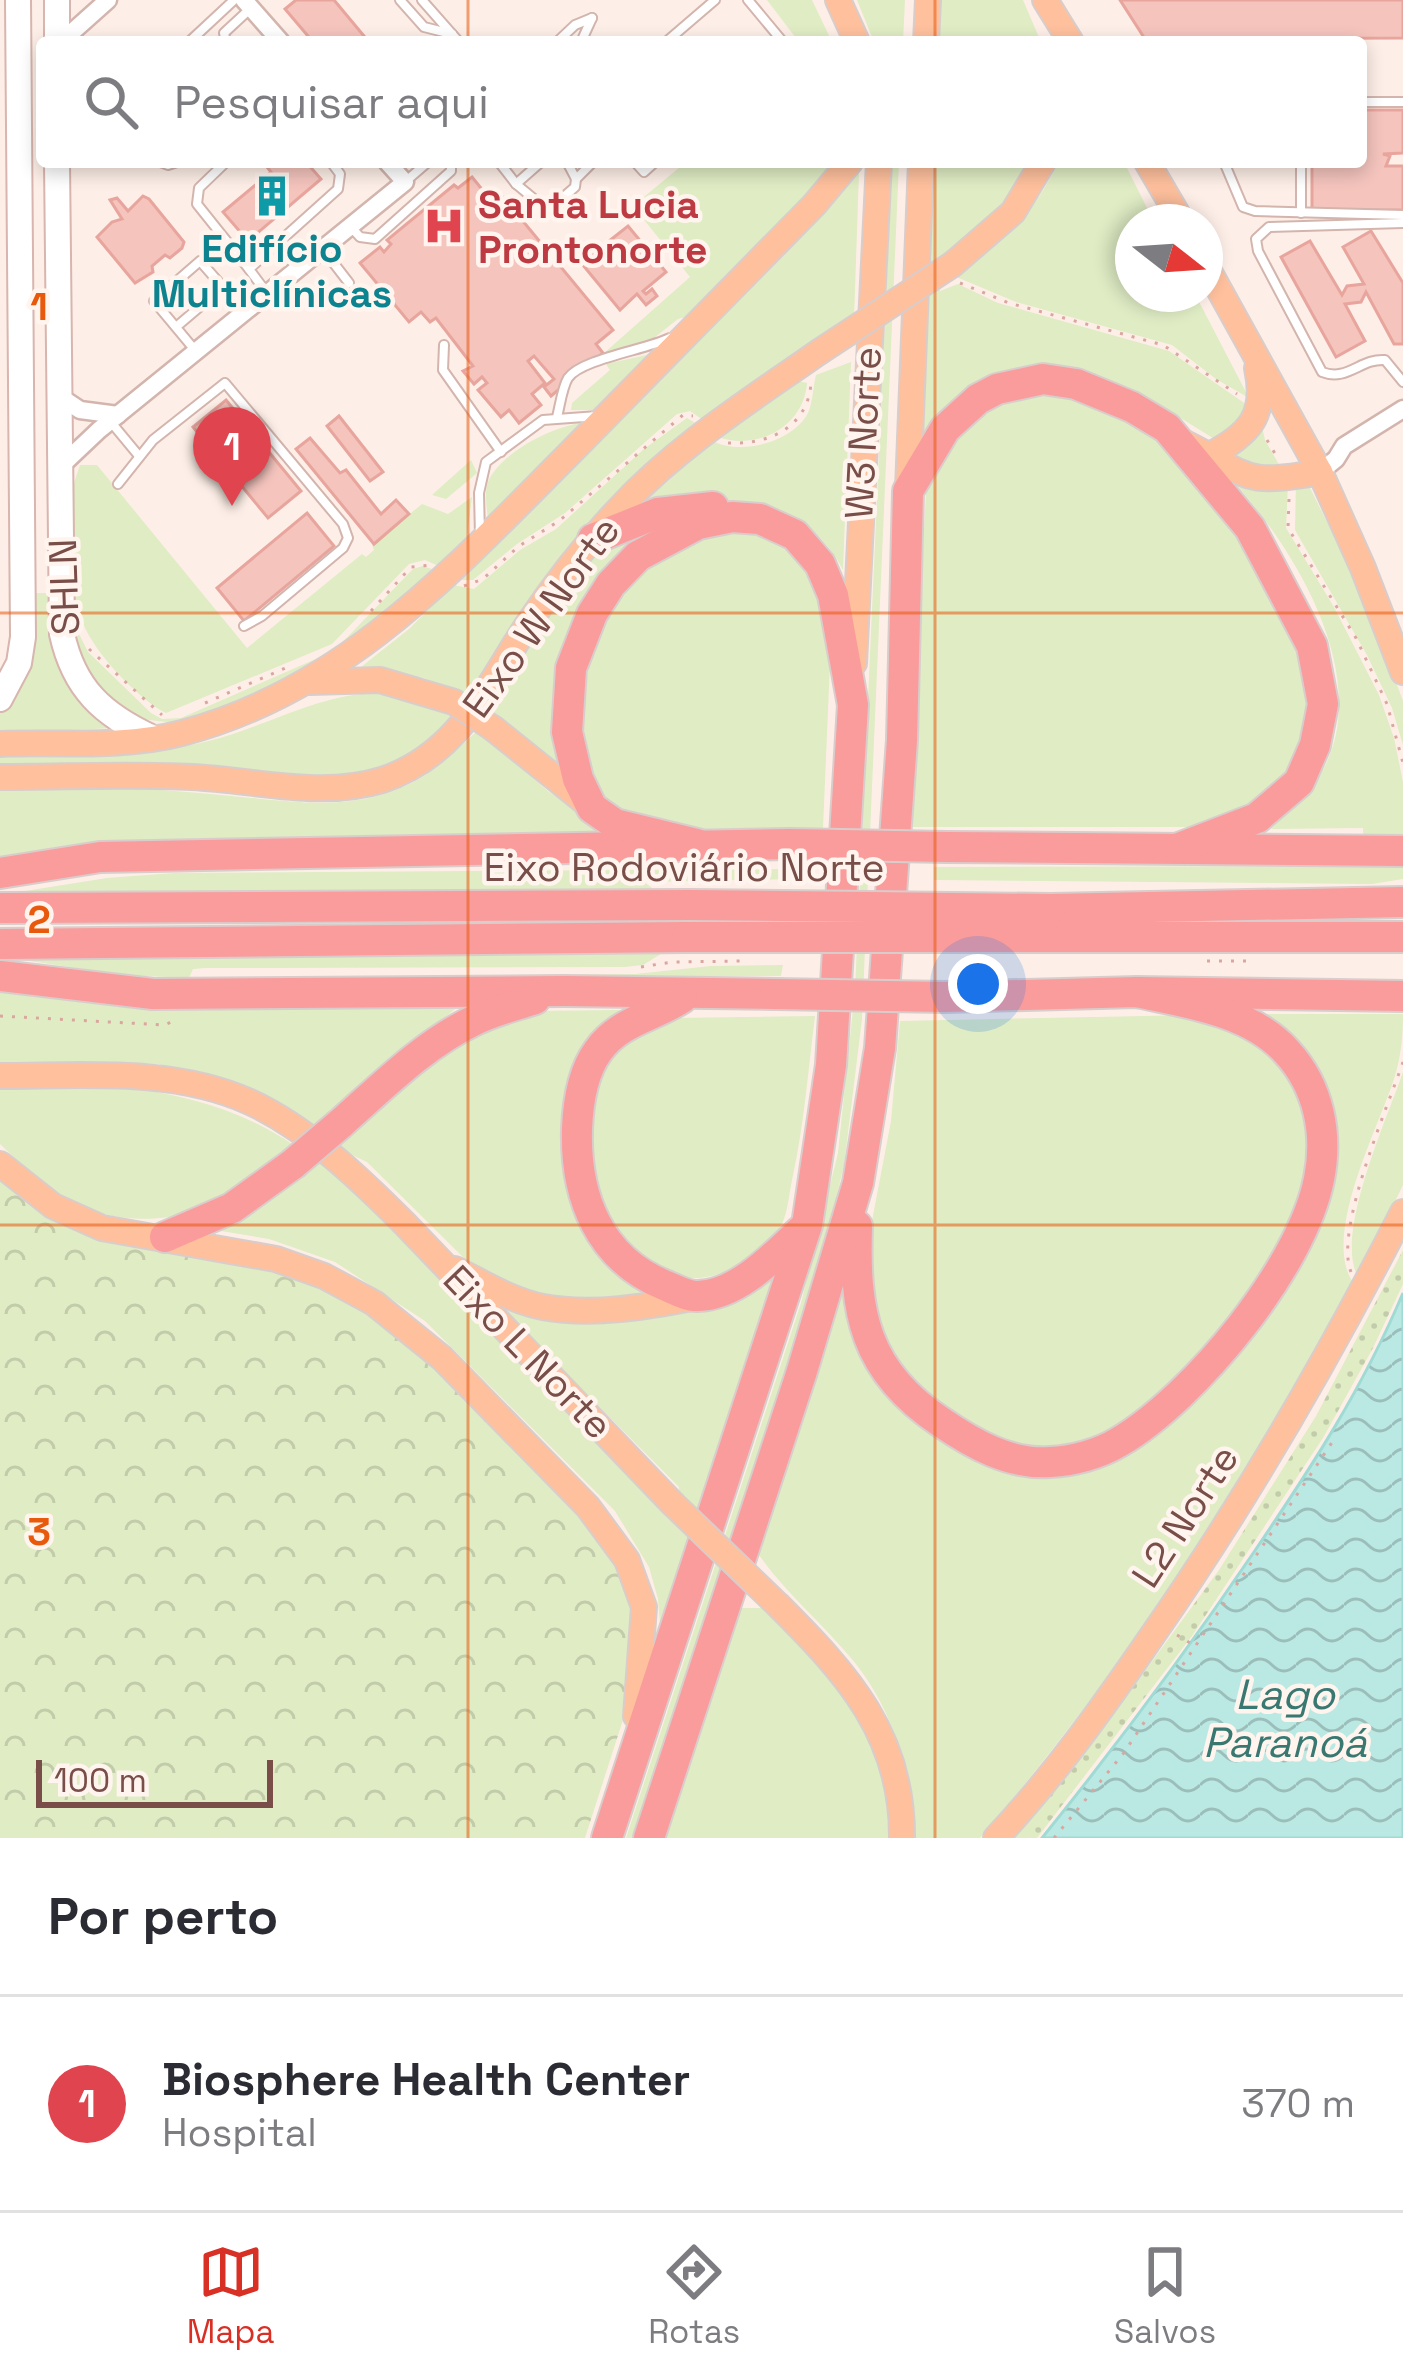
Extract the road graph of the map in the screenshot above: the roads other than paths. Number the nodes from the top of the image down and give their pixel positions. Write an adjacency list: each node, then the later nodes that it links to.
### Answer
1 (17, 0): 57 (main road)
2 (58, 0): 9 (street); 13 (main road)
3 (400, 0): 18 (lane)
4 (422, 0): 19 (lane)
5 (716, 0): 23 (lane)
6 (748, 0): 24 (lane)
7 (838, 0): 25 (main road)
8 (928, 0): 26 (main road)
9 (105, 2): 14 (street)
10 (1046, 2): 27 (main road); 28 (main road)
11 (243, 3): 15 (lane); 16 (lane); 17 (street)
12 (575, 25): 20 (lane); 21 (lane); 22 (lane)
13 (59, 36)
14 (66, 36)
15 (197, 36)
16 (225, 36)
17 (274, 36)
18 (450, 36)
19 (454, 36)
20 (563, 36)
21 (582, 36)
22 (585, 36)
23 (673, 36)
24 (778, 36)
25 (854, 36)
26 (926, 36)
27 (1053, 36)
28 (1067, 36)
29 (1367, 102): 30 (lane)
30 (1403, 102)
31 (57, 168): 58 (main road, SHLN)
32 (220, 168): 56 (lane)
33 (336, 168): 56 (lane)
34 (392, 168): 49 (street)
35 (421, 168): 49 (lane)
36 (451, 168): 54 (lane)
37 (504, 168): 50 (lane)
38 (534, 168): 50 (lane)
39 (570, 168): 48 (lane)
40 (587, 168): 48 (lane)
41 (845, 168): 66 (main road, Eixo W Norte)
42 (879, 168): 95 (main road, W3 Norte)
43 (921, 168): 85 (main road, W3 Norte)
44 (1039, 168): 87 (main road, Eixo W Norte, bridge)
45 (1150, 168): 51 (main road)
46 (1227, 168): 52 (lane)
47 (1301, 168): 52 (lane)
48 (576, 179): 50 (lane)
49 (405, 182): 54 (street)
50 (517, 184)
51 (1172, 204)
52 (1301, 213): 53 (lane)
53 (1403, 219): 71 (lane)
54 (350, 226): 55 (street)
55 (321, 247): 59 (lane); 61 (street)
56 (249, 269): 61 (lane)
57 (20, 280): 58 (main road); 64 (main road)
58 (57, 281): 65 (main road, SHLN)
59 (349, 283)
60 (223, 287): 63 (lane); 67 (lane); 67 (lane)
61 (267, 293): 63 (street)
62 (1223, 298): 70 (main road)
63 (244, 311): 69 (street)
64 (20, 316): 65 (main road); 89 (main road)
65 (58, 318): 72 (main road, SHLN)
66 (698, 323): 74 (main road, Eixo W Norte); 75 (lane)
67 (176, 327): 69 (lane)
68 (444, 345): 80 (lane)
69 (196, 351): 76 (street)
70 (1255, 357): 78 (main road); 79 (main road)
71 (1403, 380)
72 (62, 398): 76 (street); 82 (main road, SHLN)
73 (1403, 409): 77 (street)
74 (605, 416): 75 (lane); 88 (main road, Eixo W Norte)
75 (557, 417): 80 (lane)
76 (114, 418): 81 (lane); 82 (street)
77 (1344, 446): 78 (street); 83 (street)
78 (1306, 447): 83 (main road)
79 (1196, 448): 83 (main road); 85 (highway); 101 (highway)
80 (501, 452): 88 (lane)
81 (139, 456): 84 (lane); 91 (lane)
82 (62, 465): 90 (main road, SHLN)
83 (1320, 472): 93 (main road)
84 (118, 484)
85 (908, 491): 116 (highway)
86 (760, 519): 87 (highway); 95 (highway); 99 (highway)
87 (592, 538): 98 (main road, Eixo W Norte)
88 (480, 544): 92 (main road, Eixo W Norte)
89 (24, 577): 90 (main road); 94 (main road)
90 (61, 580): 96 (main road, SHLN)
91 (244, 626)
92 (304, 672): 96 (main road, Eixo W Norte); 99 (main road, bridge)
93 (1403, 672)
94 (0, 699)
95 (853, 705): 118 (highway)
96 (153, 738): 97 (main road, Eixo W Norte)
97 (0, 743)
98 (0, 777)
99 (592, 808): 100 (highway)
100 (697, 844): 101 (highway, bridge); 103 (highway)
101 (1179, 848): 102 (highway)
102 (1403, 850)
103 (0, 873)
104 (1403, 902): 106 (highway, Eixo Rodoviário Norte)
105 (0, 908): 106 (highway, Eixo Rodoviário Norte, bridge)
106 (1049, 923): 107 (highway, Eixo Rodoviário Norte); 108 (highway, Eixo Rodoviário Norte, bridge)
107 (1403, 937)
108 (0, 944)
109 (0, 976): 110 (highway)
110 (565, 991): 112 (highway); 119 (highway, bridge)
111 (1137, 992): 112 (highway, bridge); 113 (highway); 116 (highway)
112 (687, 995): 121 (highway)
113 (1403, 996)
114 (0, 1076): 120 (main road, Eixo L Norte)
115 (0, 1164): 119 (main road, Eixo L Norte)
116 (858, 1183): 124 (highway)
117 (1403, 1212): 126 (main road, L2 Norte)
118 (807, 1225): 121 (highway); 122 (highway)
119 (165, 1237): 122 (main road, Eixo L Norte)
120 (439, 1261): 121 (main road); 125 (main road, Eixo L Norte, bridge)
121 (696, 1297)
122 (628, 1772): 123 (highway)
123 (607, 1838)
124 (649, 1838)
125 (902, 1838)
126 (996, 1838)

